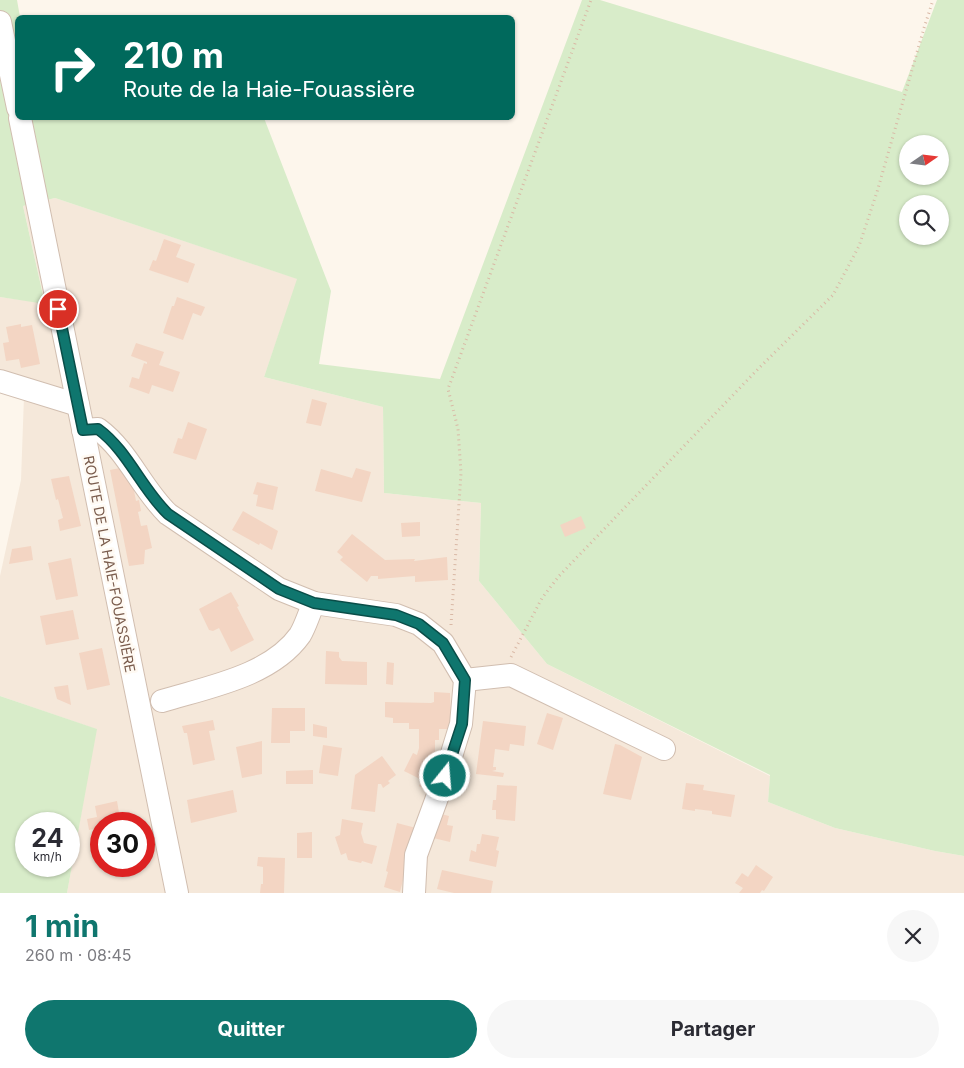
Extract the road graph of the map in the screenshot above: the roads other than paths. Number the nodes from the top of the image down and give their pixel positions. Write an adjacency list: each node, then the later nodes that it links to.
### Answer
1 (0, 22): 2 (street)
2 (15, 94)
3 (20, 120): 5 (street, ROUTE DE LA HAIE-FOUASSIÈRE)
4 (0, 381): 5 (street)
5 (78, 405): 6 (street, ROUTE DE LA HAIE-FOUASSIÈRE)
6 (83, 430): 7 (street); 11 (street, ROUTE DE LA HAIE-FOUASSIÈRE)
7 (314, 603): 8 (street); 9 (street)
8 (465, 680): 10 (street); 12 (street)
9 (162, 701)
10 (664, 748)
11 (177, 893)
12 (414, 893)

